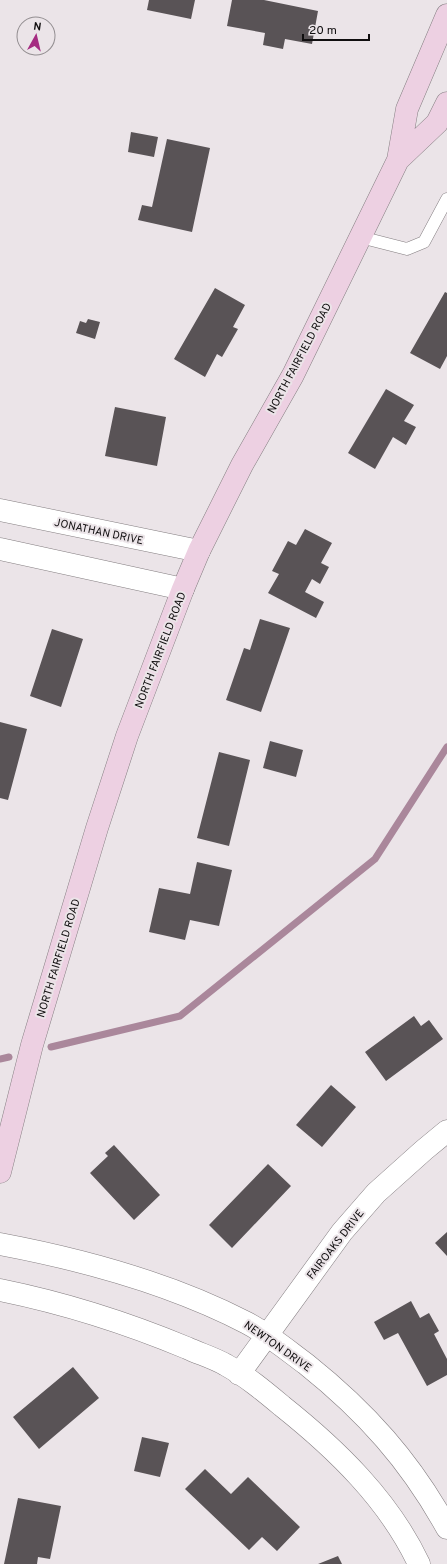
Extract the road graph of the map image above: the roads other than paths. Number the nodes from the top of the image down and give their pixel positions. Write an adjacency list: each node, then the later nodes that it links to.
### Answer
1 (447, 15): 3 (main road, NORTH FAIRFIELD ROAD)
2 (447, 103): 3 (main road, NORTH FAIRFIELD ROAD)
3 (398, 160): 5 (main road, NORTH FAIRFIELD ROAD)
4 (447, 199): 5 (lane)
5 (360, 237): 8 (main road, NORTH FAIRFIELD ROAD)
6 (0, 510): 8 (street, JONATHAN DRIVE)
7 (0, 549): 9 (street)
8 (199, 551): 9 (main road, NORTH FAIRFIELD ROAD)
9 (183, 589): 11 (main road, NORTH FAIRFIELD ROAD)
10 (447, 1131): 14 (street, FAIROAKS DRIVE)
11 (0, 1172)
12 (0, 1244): 14 (street, NEWTON DRIVE)
13 (0, 1290): 15 (street)
14 (267, 1336): 15 (street, FAIROAKS DRIVE); 16 (street, NEWTON DRIVE)
15 (239, 1374): 17 (street)
16 (447, 1528)
17 (419, 1564)

